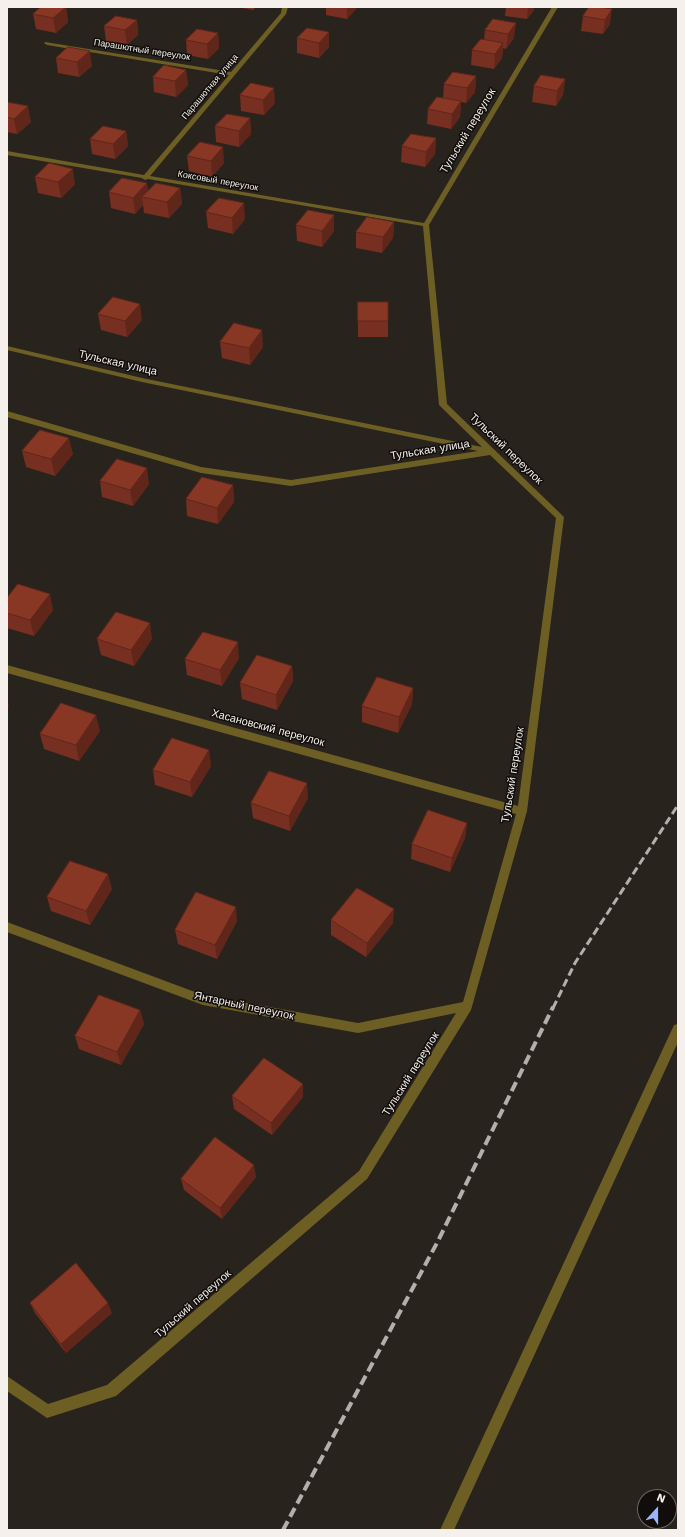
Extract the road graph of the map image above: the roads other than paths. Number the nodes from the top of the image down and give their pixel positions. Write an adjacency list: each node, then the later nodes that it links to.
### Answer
1 (285, 7): 4 (street, Парашютная улица)
2 (555, 7): 7 (street, Тульский переулок)
3 (47, 43): 4 (street, Парашютный переулок)
4 (233, 74): 6 (street, Парашютная улица)
5 (7, 153): 6 (street, Коксовый переулок)
6 (145, 178): 7 (street, Коксовый переулок)
7 (426, 225): 10 (street, Тульский переулок)
8 (7, 348): 10 (street, Тульская улица)
9 (7, 414): 10 (street, Тульская улица)
10 (491, 452): 12 (street, Тульский переулок)
11 (7, 670): 12 (street, Хасановский переулок)
12 (522, 811): 14 (street, Тульский переулок)
13 (7, 927): 14 (street, Янтарный переулок)
14 (467, 1006): 16 (street, Тульский переулок)
15 (678, 1029): 17 (street)
16 (7, 1383)
17 (447, 1530)

